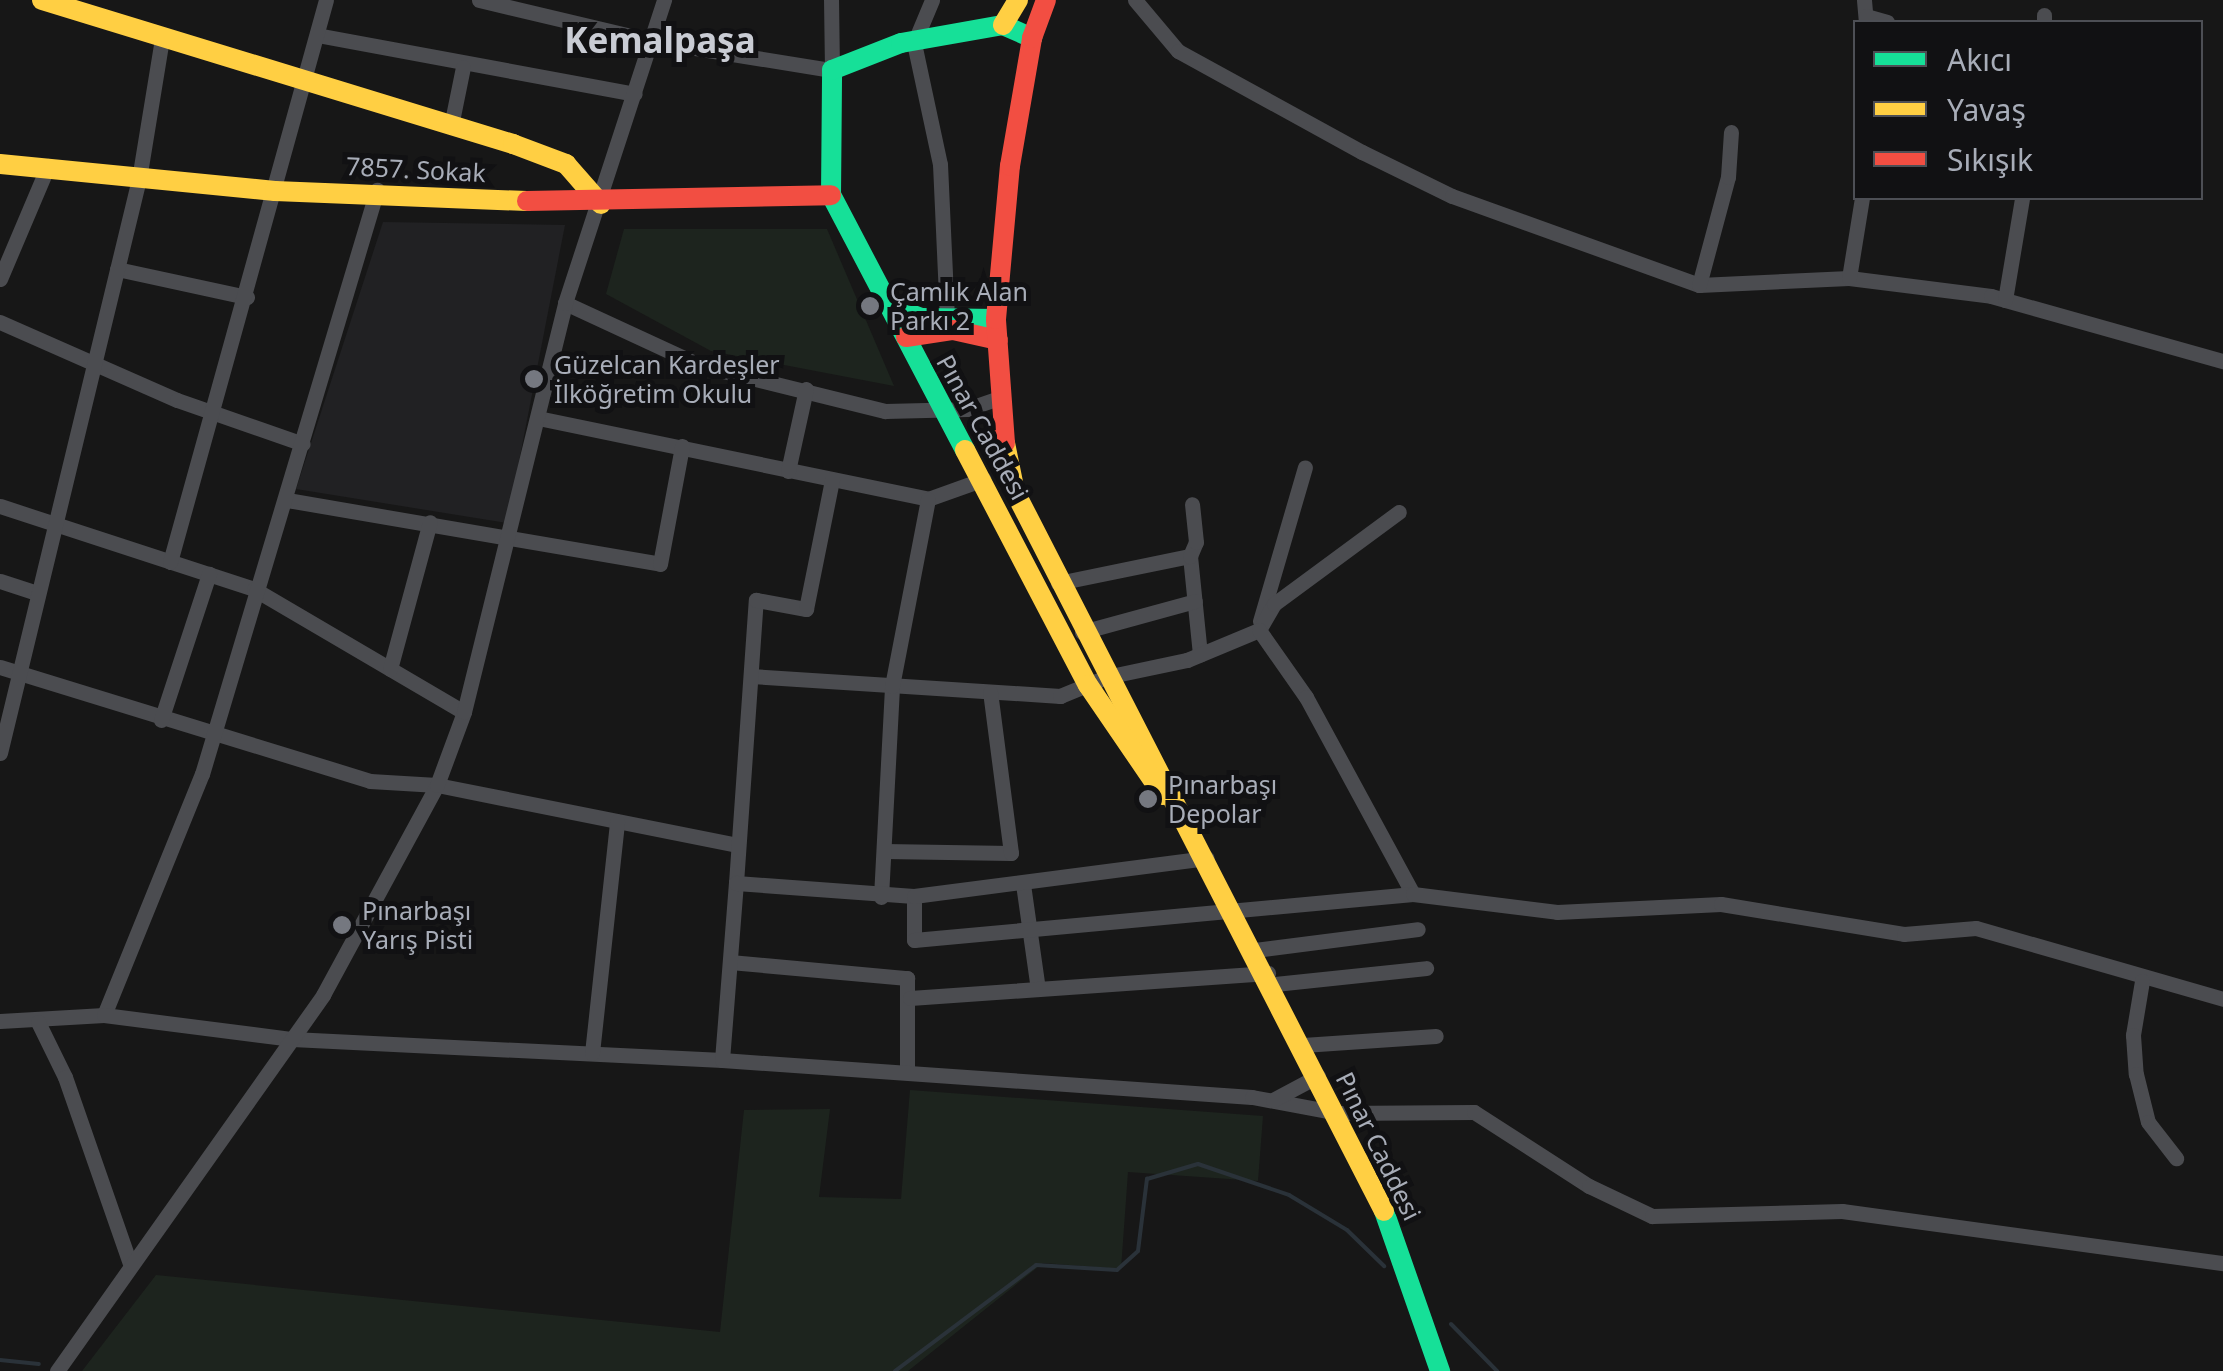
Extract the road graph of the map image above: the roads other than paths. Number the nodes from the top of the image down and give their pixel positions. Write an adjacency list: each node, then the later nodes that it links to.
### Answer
1 (42, 0): 12 (main road)
2 (326, 0): 11 (street)
3 (479, 0): 14 (street)
4 (664, 0): 14 (street)
5 (830, 0): 17 (street, Pınar Caddesi)
6 (932, 0): 15 (street)
7 (1018, 0): 10 (main road)
8 (1046, 0): 13 (main road)
9 (1136, 0): 34 (street)
10 (1003, 25): 13 (main road); 15 (main road)
11 (318, 35): 16 (street); 18 (street)
12 (162, 38): 18 (main road); 24 (street)
13 (1032, 38): 41 (main road)
14 (652, 41): 17 (street); 19 (street)
15 (914, 43): 17 (main road); 39 (street)
16 (463, 66): 19 (street); 20 (street)
17 (832, 70): 27 (main road, Pınar Caddesi)
18 (304, 84): 20 (main road); 25 (street)
19 (635, 94): 30 (street)
20 (451, 126): 30 (main road)
21 (1731, 132): 34 (street)
22 (0, 164): 23 (main road, 7857. Sokak)
23 (48, 166): 24 (main road, 7857. Sokak); 32 (street)
24 (139, 179): 25 (main road, 7857. Sokak); 31 (street)
25 (274, 190): 26 (main road, 7857. Sokak); 35 (street)
26 (377, 190): 30 (main road, 7857. Sokak); 50 (street)
27 (831, 195): 30 (main road, 7857. Sokak); 38 (main road, Pınar Caddesi)
28 (1862, 200): 33 (street)
29 (2022, 200): 36 (street)
30 (601, 204): 37 (street)
31 (117, 269): 35 (street); 43 (street)
32 (0, 278)
33 (1849, 278): 34 (street); 36 (street)
34 (1700, 285)
35 (247, 296): 48 (street)
36 (2004, 300): 44 (street)
37 (565, 302): 45 (street); 49 (street)
38 (890, 306): 39 (main road); 42 (main road, Pınar Caddesi)
39 (947, 319): 41 (main road)
40 (0, 322): 43 (street)
41 (997, 330): 42 (main road); 46 (main road)
42 (906, 337): 47 (main road, Pınar Caddesi)
43 (96, 361): 48 (street); 62 (street)
44 (2223, 361)
45 (806, 389): 47 (street); 53 (street)
46 (1001, 397): 47 (street); 55 (main road)
47 (941, 411): 55 (main road, Pınar Caddesi)
48 (213, 414): 50 (street); 65 (street)
49 (538, 418): 51 (street); 63 (street)
50 (304, 444): 57 (street)
51 (682, 446): 53 (street); 63 (street)
52 (1305, 468): 72 (street)
53 (788, 471): 54 (street)
54 (832, 480): 56 (street); 78 (street)
55 (998, 490): 56 (street); 68 (main road, Pınar Caddesi); 79 (main road, Pınar Caddesi)
56 (928, 499): 80 (street)
57 (287, 500): 61 (street); 69 (street)
58 (1192, 504): 64 (street)
59 (0, 506): 62 (street)
60 (1398, 512): 72 (street)
61 (430, 522): 63 (street); 76 (street)
62 (57, 524): 65 (street); 70 (street)
63 (509, 535): 82 (street)
64 (1190, 556): 68 (street); 71 (street)
65 (170, 562): 66 (street)
66 (209, 574): 69 (street); 83 (street)
67 (0, 581): 70 (street)
68 (1058, 583): 73 (main road, Pınar Caddesi)
69 (254, 589): 76 (street); 84 (street)
70 (36, 592): 77 (street)
71 (1195, 601): 73 (street); 74 (street)
72 (1259, 630): 74 (street); 93 (street)
73 (1082, 632): 79 (main road, Pınar Caddesi)
74 (1200, 654): 79 (street)
75 (0, 668): 77 (street)
76 (390, 669): 82 (street)
77 (18, 673): 83 (street); 85 (street)
78 (751, 676): 80 (street); 88 (street)
79 (1097, 681): 81 (street); 90 (main road, Pınar Caddesi)
80 (892, 686): 81 (street); 89 (street)
81 (990, 692): 89 (street)
82 (464, 712): 86 (street)
83 (161, 720): 84 (street)
84 (210, 736): 86 (street); 107 (street)
85 (0, 754)
86 (438, 785): 87 (street); 111 (street)
87 (617, 821): 88 (street); 113 (street)
88 (738, 845): 91 (street)
89 (884, 851): 94 (street)
90 (1204, 851): 92 (street); 96 (main road, Pınar Caddesi)
91 (736, 883): 94 (street); 100 (street)
92 (1023, 884): 95 (street); 97 (street)
93 (1413, 894): 96 (street); 103 (street)
94 (881, 896): 95 (street)
95 (914, 896): 97 (street)
96 (1234, 907): 97 (street); 99 (main road, Pınar Caddesi)
97 (1028, 928): 104 (street)
98 (1418, 929): 99 (street)
99 (1255, 950): 102 (main road, Pınar Caddesi)
100 (730, 962): 105 (street); 114 (street)
101 (1426, 968): 102 (street)
102 (1271, 979): 104 (street); 112 (main road, Pınar Caddesi)
103 (2142, 981): 106 (street); 119 (street)
104 (1038, 989): 105 (street)
105 (910, 998): 115 (street)
106 (2223, 998)
107 (104, 1015): 109 (street); 111 (street)
108 (0, 1021): 109 (street)
109 (38, 1022): 121 (street)
110 (1436, 1036): 112 (street)
111 (292, 1039): 113 (street); 121 (street)
112 (1303, 1045): 116 (main road, Pınar Caddesi)
113 (592, 1053): 114 (street)
114 (722, 1060): 115 (street)
115 (907, 1071): 117 (street)
116 (1318, 1076): 117 (street); 118 (main road, Pınar Caddesi)
117 (1273, 1100): 118 (street)
118 (1338, 1114): 120 (street); 122 (main road, Pınar Caddesi)
119 (2176, 1158)
120 (2223, 1263)
121 (130, 1266): 123 (street)
122 (1436, 1370)
123 (57, 1371)

